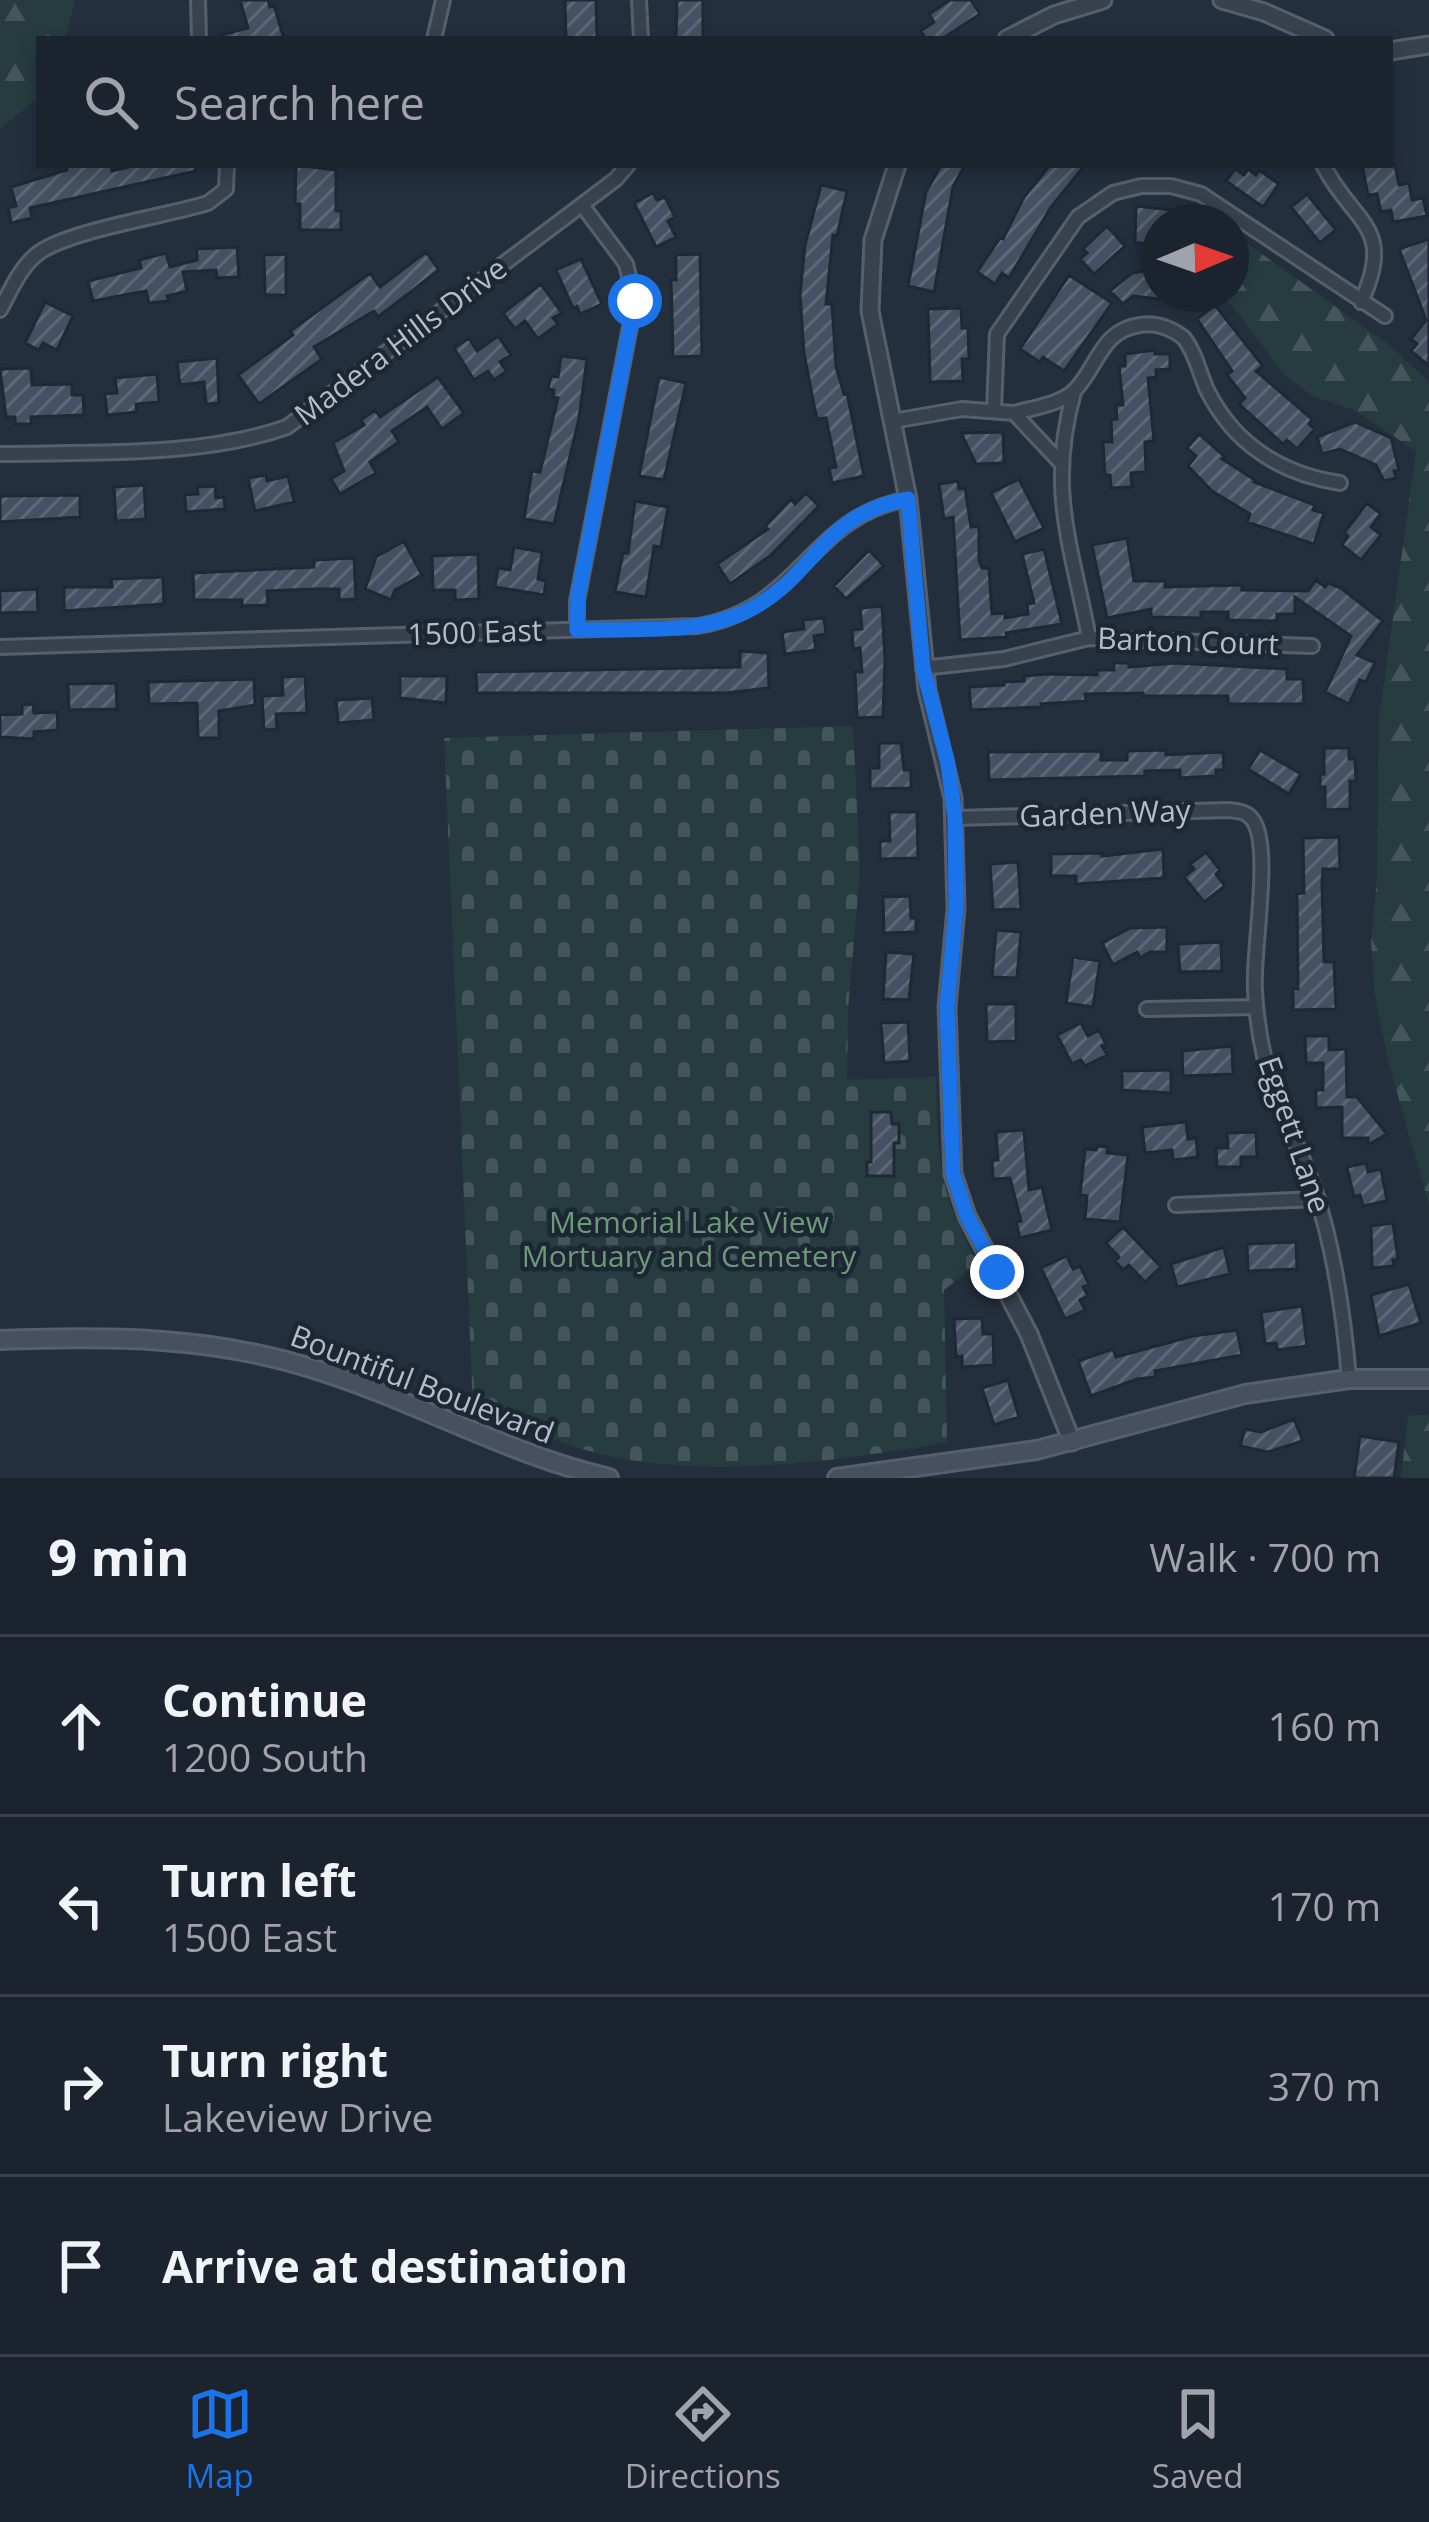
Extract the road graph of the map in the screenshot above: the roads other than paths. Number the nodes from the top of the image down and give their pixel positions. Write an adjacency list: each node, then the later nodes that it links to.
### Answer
1 (198, 0): 6 (street)
2 (443, 0): 7 (street)
3 (639, 0): 8 (street)
4 (1103, 0): 9 (street)
5 (1222, 0): 10 (street)
6 (199, 36)
7 (435, 36)
8 (640, 36)
9 (1013, 36)
10 (1318, 36)
11 (1429, 45): 12 (street)
12 (1393, 51)
13 (227, 168): 19 (street)
14 (625, 168): 17 (street, Madera Hills Drive)
15 (896, 168): 24 (street)
16 (1325, 168): 18 (street)
17 (582, 205): 25 (street, Madera Hills Drive); 29 (street)
18 (1361, 302): 20 (street); 22 (street)
19 (0, 310)
20 (1385, 316)
21 (1074, 392): 23 (street); 26 (street); 27 (street)
22 (994, 410): 23 (street); 24 (street)
23 (1014, 413): 26 (street)
24 (893, 421): 28 (street)
25 (0, 454)
26 (1059, 461): 30 (street)
27 (1340, 483)
28 (908, 499): 29 (street, 1500 East); 33 (street)
29 (577, 630): 31 (street, 1500 East)
30 (1090, 638): 32 (street, Barton Court); 33 (street, Barton Court)
31 (0, 646)
32 (1312, 646)
33 (923, 668): 34 (street)
34 (955, 818): 35 (street, Garden Way); 43 (street)
35 (1253, 820): 36 (street, Eggett Lane)
36 (1256, 1007): 37 (street); 38 (street, Eggett Lane)
37 (1147, 1009)
38 (1318, 1198): 39 (street); 41 (street, Eggett Lane)
39 (1176, 1205)
40 (0, 1340): 44 (main road, Bountiful Boulevard)
41 (1349, 1379): 42 (main road); 43 (main road)
42 (1429, 1379)
43 (1072, 1442): 45 (main road)
44 (608, 1478)
45 (837, 1478)

